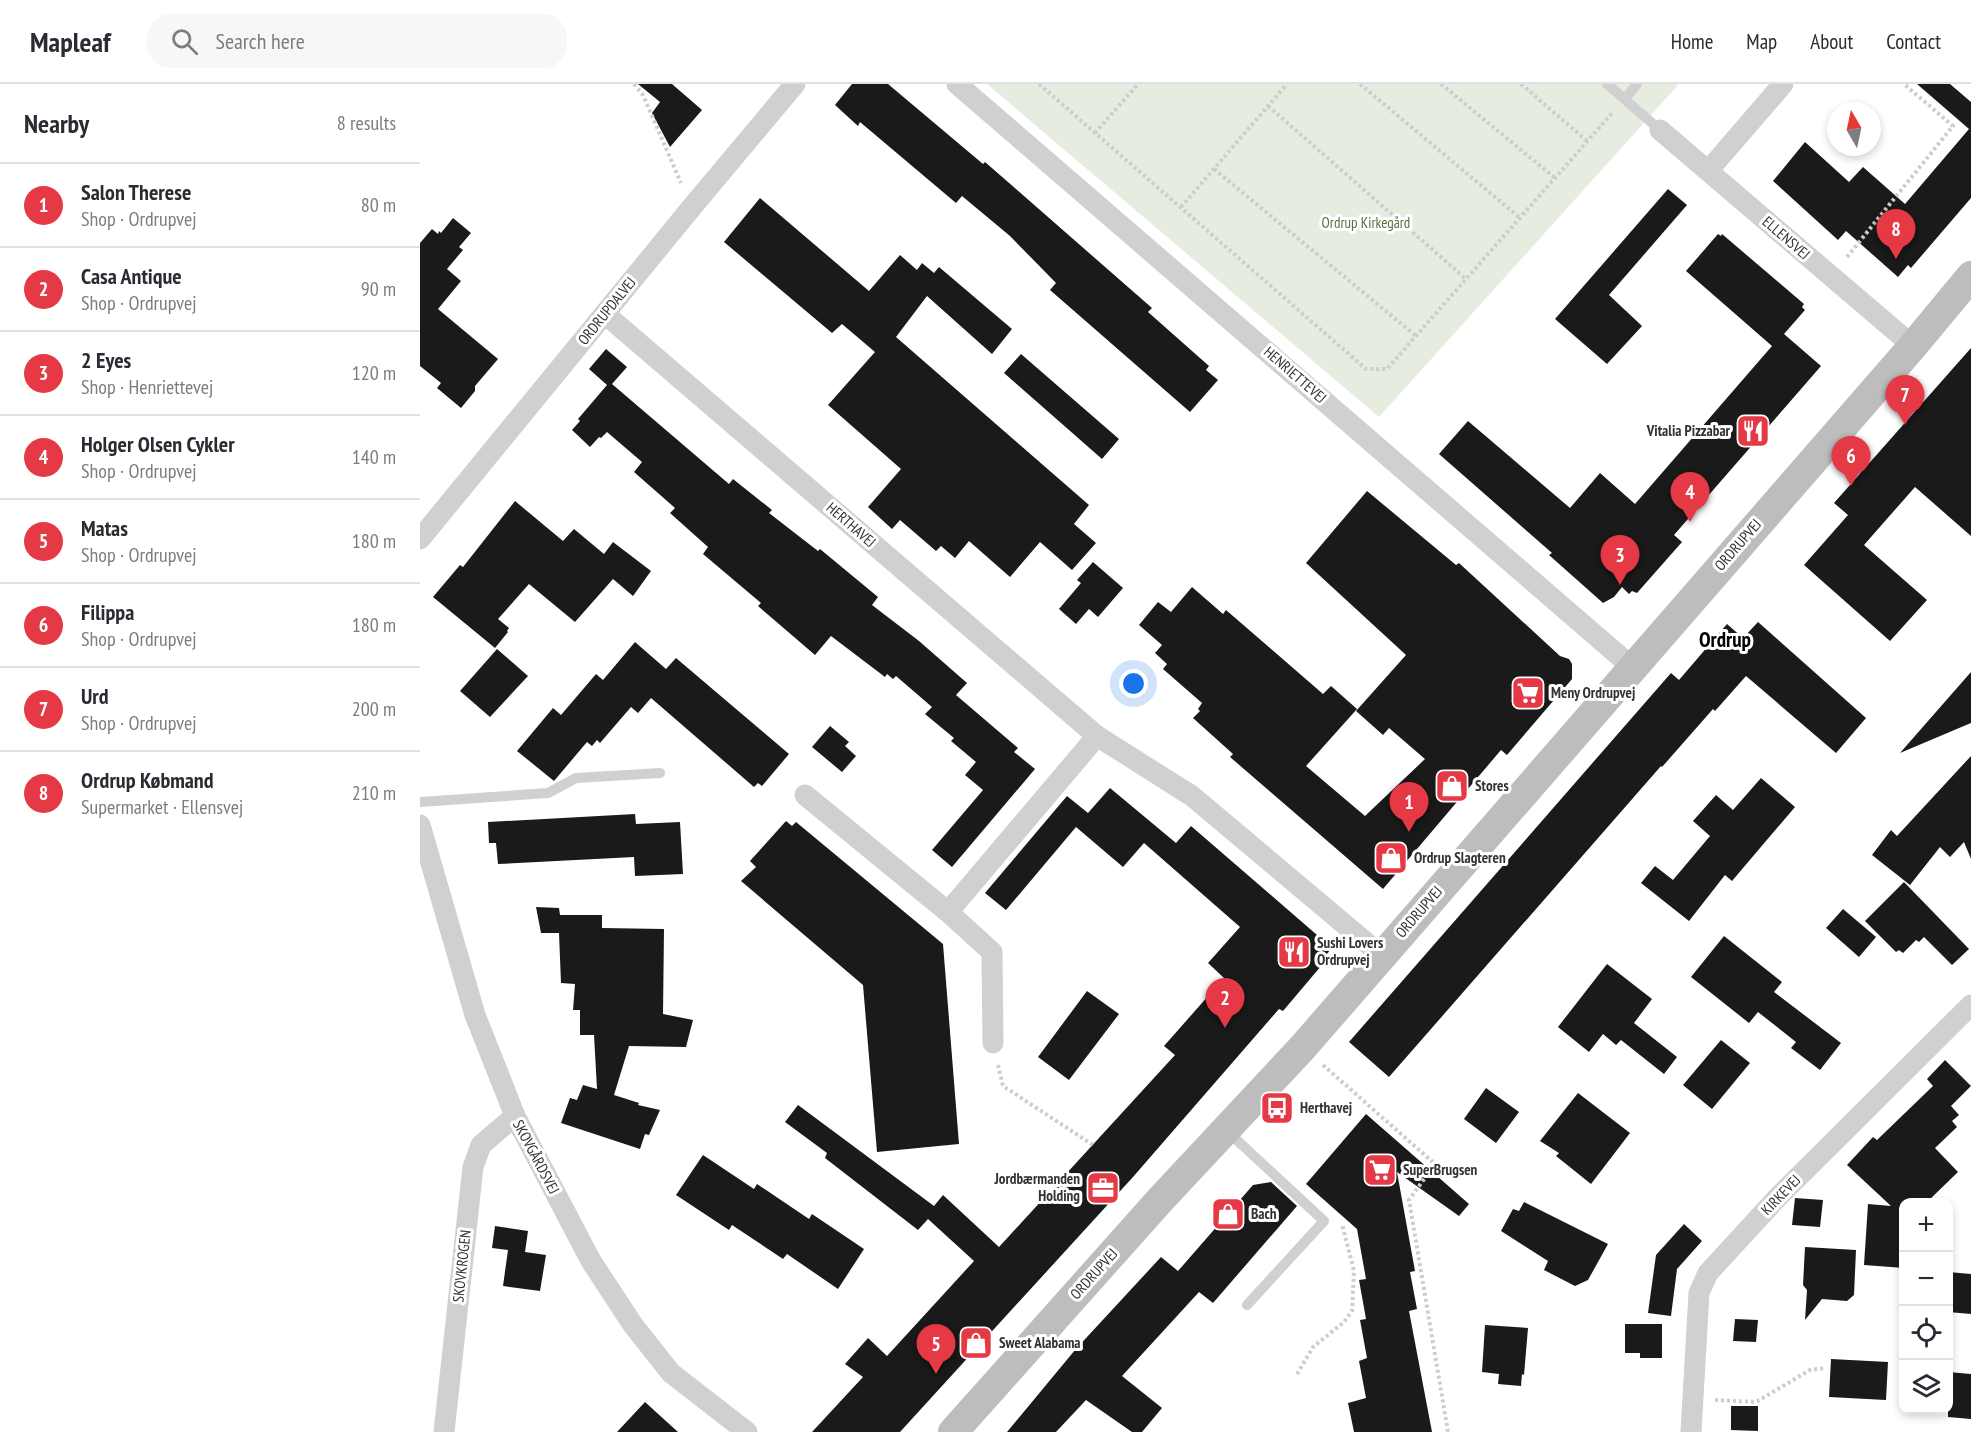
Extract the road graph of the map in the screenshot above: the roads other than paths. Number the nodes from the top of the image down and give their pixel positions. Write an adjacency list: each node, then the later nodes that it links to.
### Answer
1 (795, 84): 10 (street, ORDRUPDALVEJ)
2 (957, 84): 13 (street, HENRIETTEVEJ)
3 (1607, 84): 6 (lane)
4 (1637, 84): 6 (lane)
5 (1783, 84): 8 (street)
6 (1625, 99): 7 (lane)
7 (1660, 130): 8 (street, ELLENSVEJ)
8 (1708, 171): 11 (street, ELLENSVEJ)
9 (1971, 276): 11 (street, ORDRUPVEJ)
10 (605, 314): 12 (street, ORDRUPDALVEJ); 14 (street, HERTHAVEJ)
11 (1913, 346): 13 (street, ORDRUPVEJ)
12 (420, 539)
13 (1632, 667): 20 (street, ORDRUPVEJ)
14 (1097, 736): 19 (street); 20 (street, HERTHAVEJ)
15 (660, 772): 17 (lane)
16 (805, 795): 19 (street)
17 (420, 801)
18 (420, 825): 23 (street, SKOVGÅRDSVEJ)
19 (948, 912): 22 (street)
20 (1381, 955): 24 (street, ORDRUPVEJ)
21 (1971, 1005): 29 (street, KIRKEVEJ)
22 (993, 1043)
23 (515, 1116): 26 (street, SKOVKROGEN); 27 (street, SKOVGÅRDSVEJ)
24 (1226, 1130): 25 (lane); 28 (street, ORDRUPVEJ)
25 (1247, 1305)
26 (444, 1432)
27 (747, 1432)
28 (953, 1432)
29 (1691, 1432)

